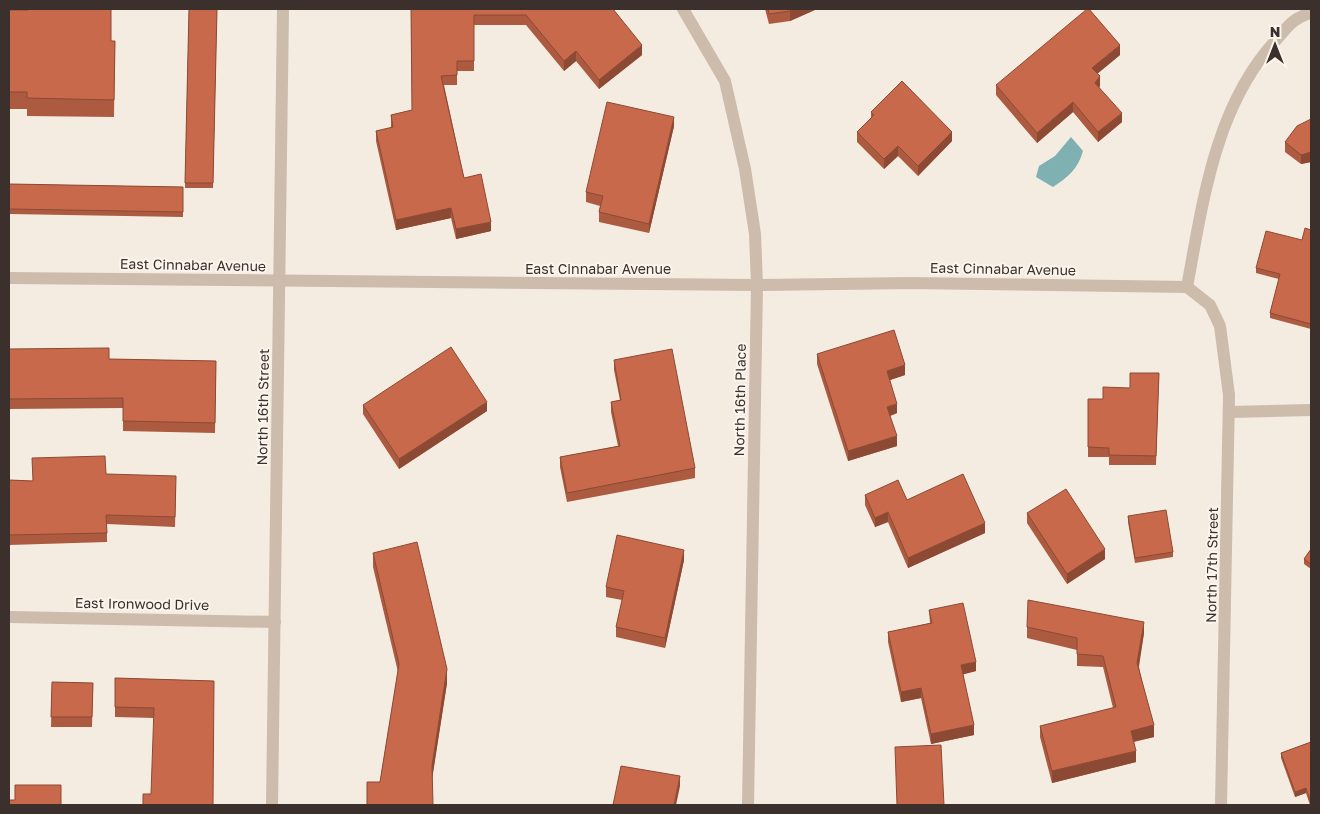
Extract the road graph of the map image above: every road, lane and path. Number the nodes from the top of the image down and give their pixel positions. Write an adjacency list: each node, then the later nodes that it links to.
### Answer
1 (283, 9): 5 (street, North 16th Street)
2 (683, 9): 6 (street, North 16th Place)
3 (1311, 13): 7 (street)
4 (9, 278): 5 (street, East Cinnabar Avenue)
5 (279, 281): 6 (street, East Cinnabar Avenue); 11 (street, North 16th Street)
6 (757, 285): 7 (street, East Cinnabar Avenue); 13 (street, North 16th Place)
7 (1187, 287): 9 (street, North 17th Street)
8 (1311, 410): 9 (street)
9 (1230, 412): 14 (street, North 17th Street)
10 (9, 617): 11 (street, East Ironwood Drive)
11 (275, 622): 12 (street, North 16th Street)
12 (272, 805)
13 (748, 805)
14 (1221, 805)

